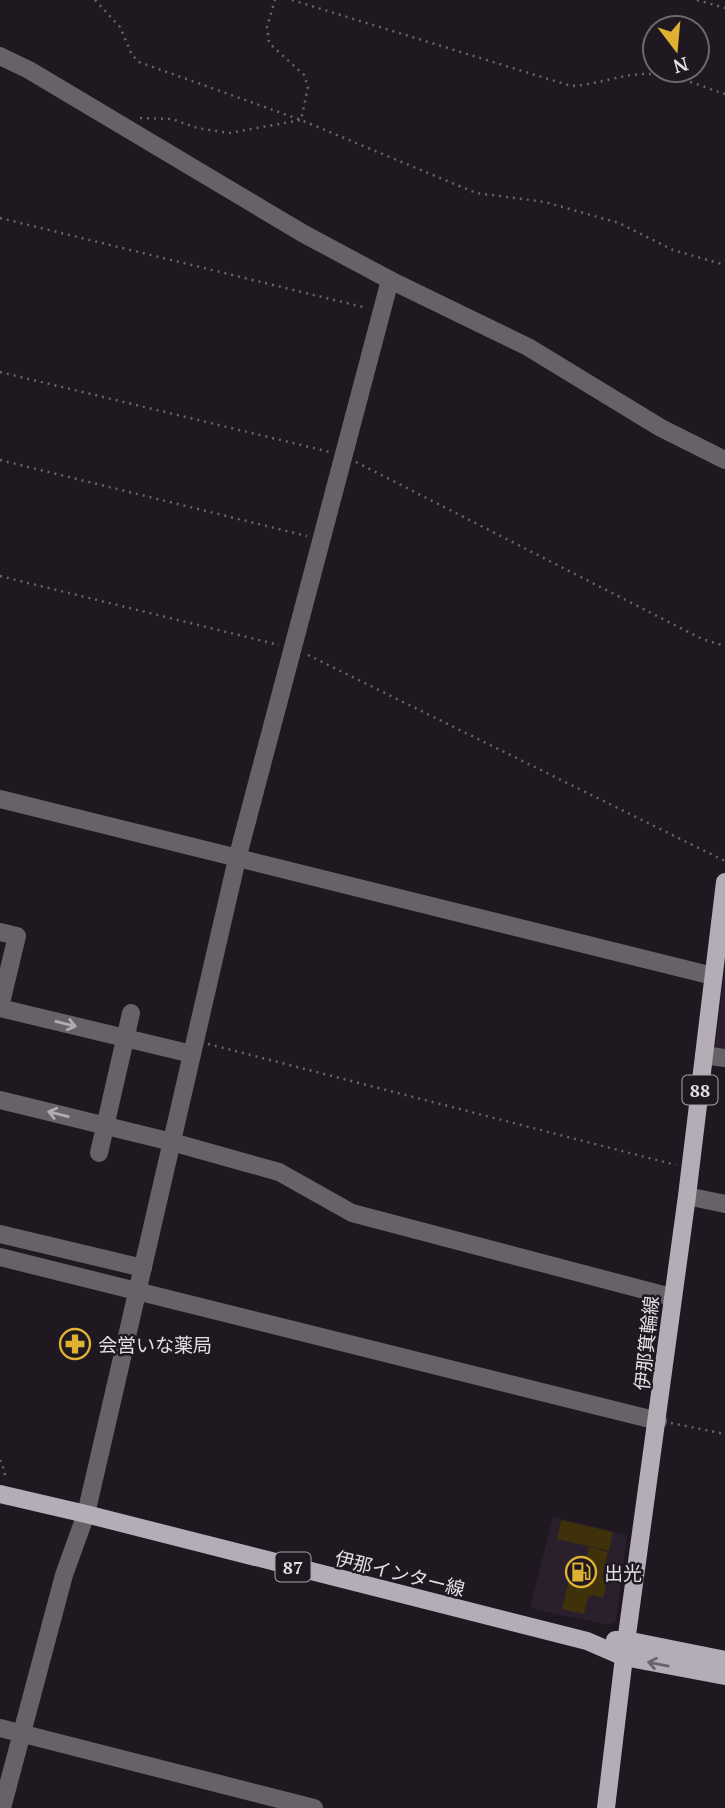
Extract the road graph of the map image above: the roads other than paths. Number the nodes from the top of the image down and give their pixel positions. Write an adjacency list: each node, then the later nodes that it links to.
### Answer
1 (0, 56): 2 (street)
2 (390, 280): 3 (street); 5 (street)
3 (725, 460)
4 (0, 799): 5 (street)
5 (237, 859): 8 (street); 12 (street)
6 (725, 882): 8 (main road, 伊那箕輪線 / 88)
7 (0, 932): 9 (street)
8 (713, 976): 13 (main road, 伊那箕輪線 / 88)
9 (0, 1007): 11 (street, one-way to 11)
10 (131, 1013): 11 (street)
11 (125, 1038): 12 (street); 16 (street)
12 (193, 1047): 17 (street)
13 (705, 1055): 14 (street); 19 (main road, 伊那箕輪線 / 88)
14 (725, 1058)
15 (0, 1100): 16 (street, one-way to 15)
16 (105, 1125): 17 (street); 18 (street)
17 (172, 1142): 23 (street); 25 (street)
18 (99, 1153)
19 (687, 1196): 20 (street); 25 (main road, 伊那箕輪線 / 88)
20 (725, 1204)
21 (0, 1234): 23 (street)
22 (0, 1257): 24 (street)
23 (143, 1268): 24 (street)
24 (138, 1291): 26 (street); 28 (street)
25 (671, 1297): 26 (main road, 伊那箕輪線 / 88)
26 (658, 1421): 29 (main road, 伊那箕輪線 / 88)
27 (1, 1494): 28 (main road, 伊那インター線 / 87)
28 (86, 1514): 29 (main road, 伊那インター線 / 87); 33 (street)
29 (625, 1649): 30 (main road, 伊那インター線 / 87); 31 (main road, 伊那インター線 / 87, one-way to 29); 36 (main road, 伊那箕輪線 / 88)
30 (725, 1660)
31 (725, 1676)
32 (0, 1728): 33 (street)
33 (22, 1734): 34 (street); 35 (street)
34 (2, 1808)
35 (314, 1808)
36 (606, 1808)

